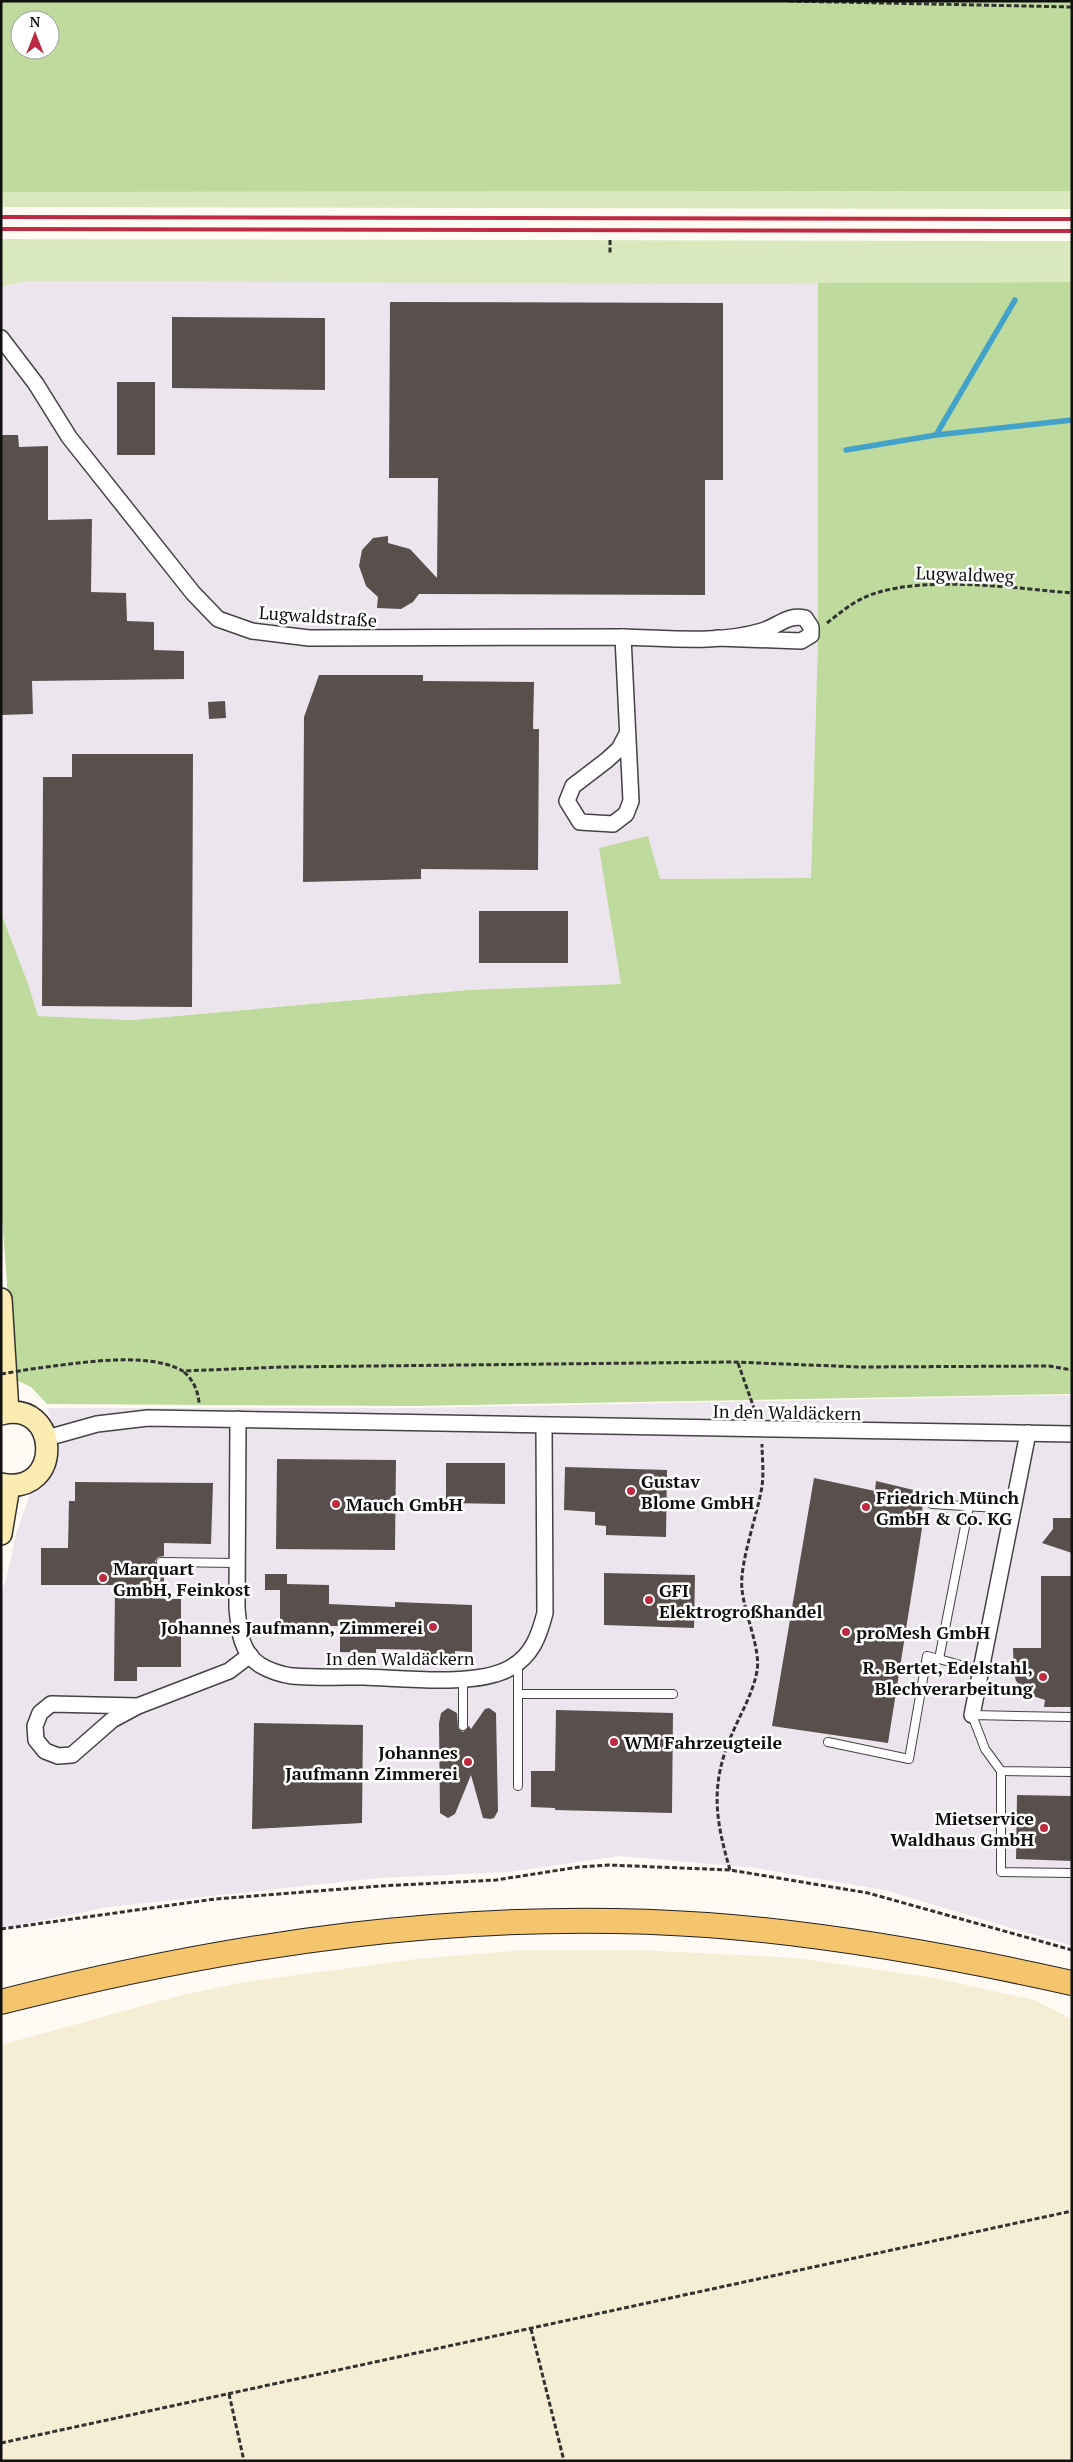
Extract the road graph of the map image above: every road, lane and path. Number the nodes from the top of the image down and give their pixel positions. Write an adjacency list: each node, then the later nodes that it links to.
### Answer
1 (789, 1): 2 (path)
2 (1072, 7)
3 (610, 240): 4 (path)
4 (610, 253)
5 (1, 338): 8 (street, Lugwaldstraße)
6 (1072, 593): 7 (path, Lugwaldweg)
7 (811, 635): 9 (street, Lugwaldstraße); 9 (street, Lugwaldstraße)
8 (623, 637): 9 (street, Lugwaldstraße); 10 (street)
9 (717, 638)
10 (628, 734): 10 (street)
11 (1, 1299): 16 (main road)
12 (738, 1363): 13 (path); 14 (path); 20 (path)
13 (1072, 1370)
14 (183, 1371): 15 (path, bridge); 17 (path)
15 (1, 1374)
16 (5, 1413): 23 (main road)
17 (199, 1419): 18 (street, In den Waldäckern); 23 (street, In den Waldäckern)
18 (238, 1419): 19 (street, In den Waldäckern); 30 (street, In den Waldäckern)
19 (544, 1426): 20 (street, In den Waldäckern); 33 (street, In den Waldäckern)
20 (762, 1430): 21 (street, In den Waldäckern); 46 (path)
21 (1028, 1433): 22 (street, In den Waldäckern); 27 (street)
22 (1072, 1434)
23 (47, 1438): 24 (main road)
24 (5, 1485): 28 (main road)
25 (932, 1504): 26 (lane)
26 (969, 1506): 27 (lane); 32 (lane)
27 (1013, 1509): 34 (street)
28 (1, 1534)
29 (161, 1562): 30 (lane)
30 (237, 1562): 31 (street, In den Waldäckern)
31 (250, 1655): 35 (street, In den Waldäckern); 38 (street)
32 (939, 1659): 34 (lane); 42 (lane)
33 (518, 1664): 35 (street, In den Waldäckern); 36 (lane)
34 (982, 1671): 39 (street)
35 (463, 1679): 41 (lane)
36 (518, 1694): 37 (lane); 45 (lane)
37 (673, 1694)
38 (138, 1706): 38 (street)
39 (972, 1715): 40 (lane); 43 (lane)
40 (1072, 1717)
41 (463, 1726)
42 (828, 1742)
43 (1002, 1771): 44 (lane); 47 (lane)
44 (1072, 1772)
45 (518, 1786)
46 (730, 1870): 48 (path); 49 (path)
47 (1072, 1873)
48 (1, 1929)
49 (1072, 1950)
50 (1072, 1983): 51 (main road)
51 (1, 2002)
52 (1072, 2211): 53 (path)
53 (532, 2329): 54 (path); 57 (path)
54 (229, 2394): 55 (path); 56 (path)
55 (1, 2443)
56 (244, 2461)
57 (564, 2461)

